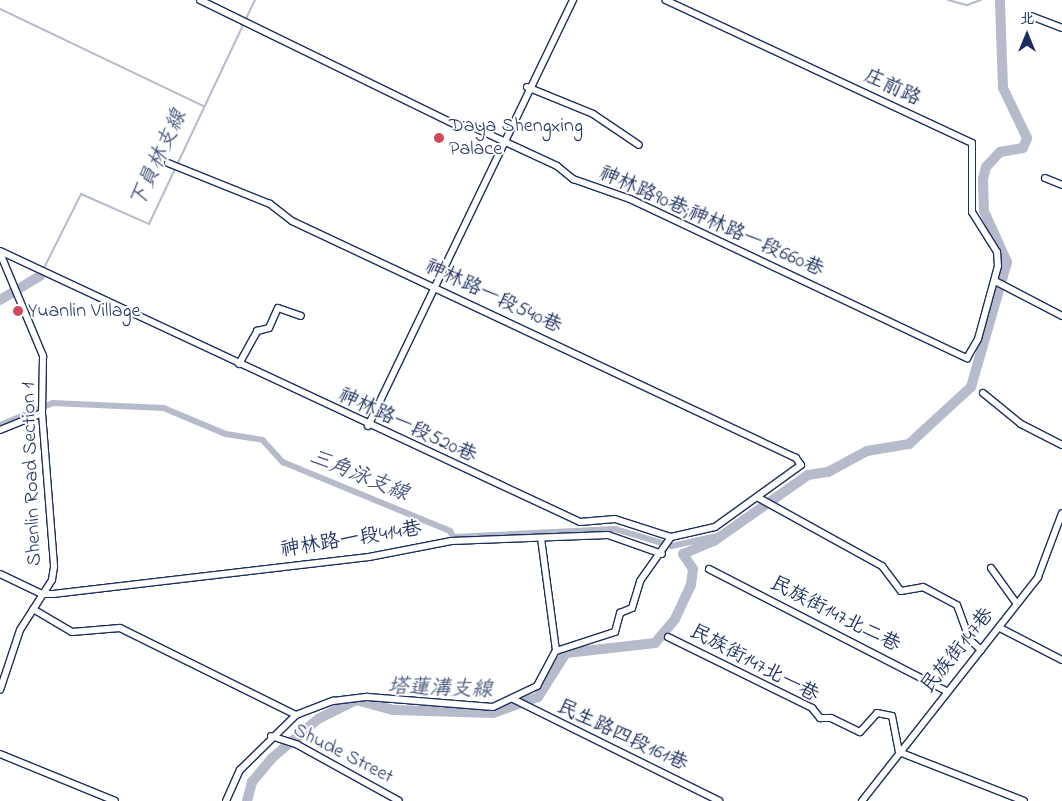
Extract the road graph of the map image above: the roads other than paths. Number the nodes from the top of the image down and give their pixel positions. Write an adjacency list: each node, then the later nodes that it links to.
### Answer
1 (200, 0): 7 (street, 神林路90巷;神林路一段660巷)
2 (572, 0): 6 (street)
3 (666, 0): 13 (street, 庄前路)
4 (1031, 16): 5 (street)
5 (1062, 28)
6 (527, 87): 7 (street); 8 (street)
7 (502, 141): 13 (street, 神林路90巷;神林路一段660巷); 14 (street)
8 (639, 145)
9 (168, 163): 14 (street, 神林路一段540巷)
10 (1045, 178): 11 (street)
11 (1062, 185)
12 (0, 252): 17 (street, 神林路一段520巷); 19 (street, Shenlin Road Section 1)
13 (994, 282): 16 (street)
14 (433, 288): 20 (street); 23 (street, 神林路一段540巷)
15 (301, 316): 17 (street)
16 (1062, 316)
17 (239, 364): 20 (street, 神林路一段520巷)
18 (983, 393): 22 (street)
19 (42, 413): 21 (street); 31 (street, Shenlin Road Section 1)
20 (368, 426): 25 (street, 神林路一段520巷)
21 (0, 430)
22 (1062, 445)
23 (757, 497): 25 (street); 36 (street)
24 (1062, 513): 32 (street, 民族街147巷)
25 (672, 537): 27 (street)
26 (541, 538): 27 (street, 神林路一段414巷); 31 (street, 神林路一段414巷); 37 (street)
27 (662, 554): 37 (street)
28 (991, 568): 32 (street)
29 (709, 569): 40 (street, 民族街147北二巷)
30 (0, 574): 31 (street)
31 (42, 594): 33 (street, Shenlin Road Section 1)
32 (1018, 604): 34 (street, 民族街147巷)
33 (33, 609): 39 (street, Shenlin Road Section 1); 42 (street)
34 (1000, 628): 36 (street, 民族街147巷); 38 (street)
35 (668, 636): 44 (street, 民族街147北一巷)
36 (981, 650): 40 (street, 民族街147巷)
37 (556, 651): 41 (street)
38 (1062, 660)
39 (0, 690)
40 (946, 691): 44 (street, 民族街147巷)
41 (513, 699): 42 (street); 49 (street, 民生路四段161巷)
42 (296, 714): 43 (street)
43 (271, 736): 47 (street); 48 (street, Shude Street)
44 (899, 752): 50 (street, 民族街147巷); 51 (street)
45 (0, 754): 46 (street)
46 (115, 801)
47 (226, 801)
48 (399, 801)
49 (719, 801)
50 (862, 801)
51 (1024, 801)

